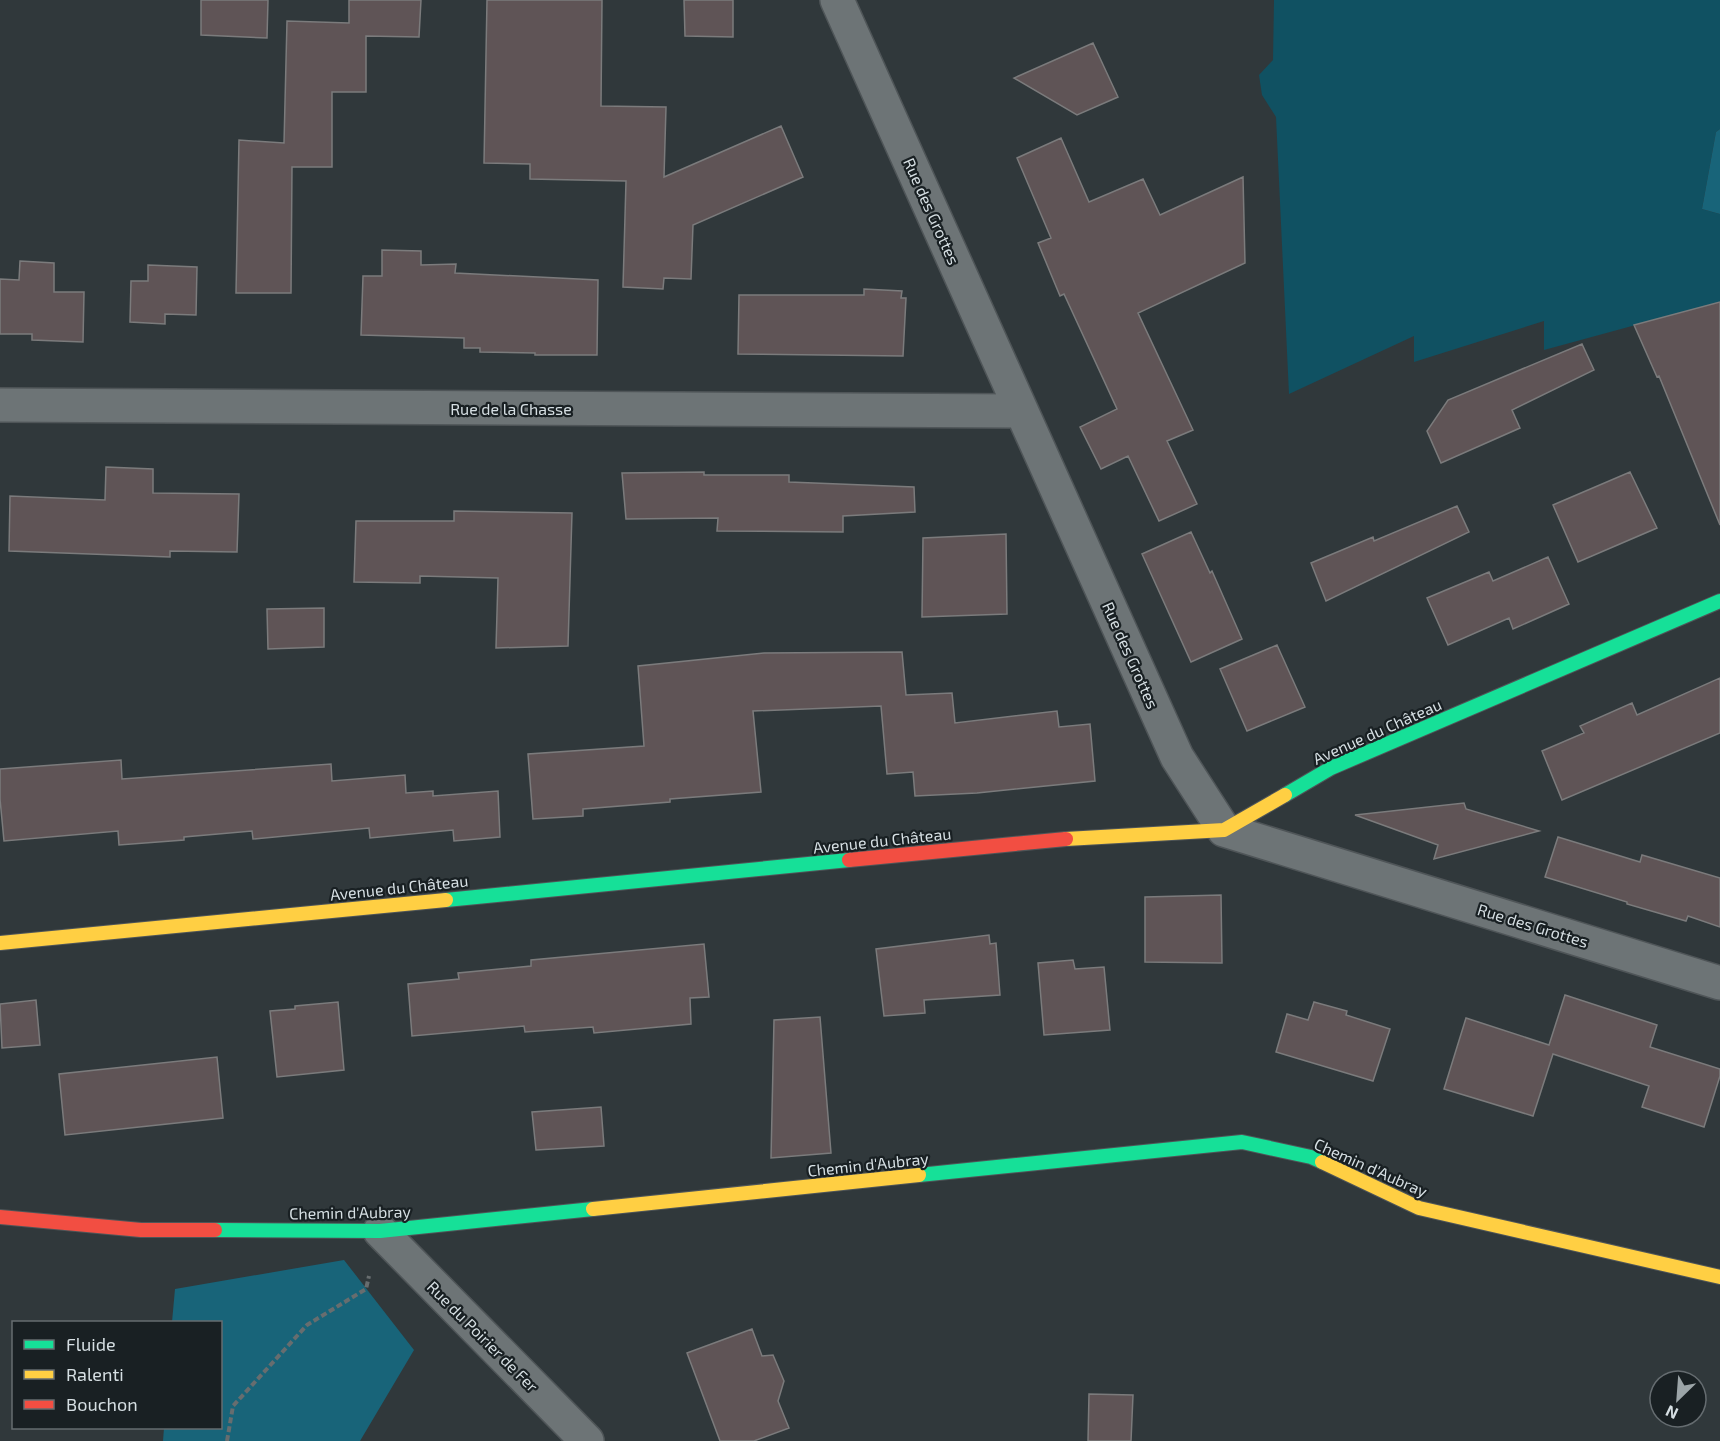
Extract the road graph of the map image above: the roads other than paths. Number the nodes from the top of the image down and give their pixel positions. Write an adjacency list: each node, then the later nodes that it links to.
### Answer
1 (837, 0): 3 (street, Rue des Grottes)
2 (0, 405): 3 (street, Rue de la Chasse)
3 (1021, 411): 5 (street, Rue des Grottes)
4 (1720, 602): 5 (street, Avenue du Château)
5 (1224, 830): 6 (street, Avenue du Château); 7 (street, Rue des Grottes)
6 (0, 943)
7 (1720, 983)
8 (0, 1216): 9 (street, Chemin d'Aubray)
9 (380, 1231): 10 (street, Chemin d'Aubray); 11 (street, Rue du Poirier de Fer)
10 (1720, 1277)
11 (587, 1441)

